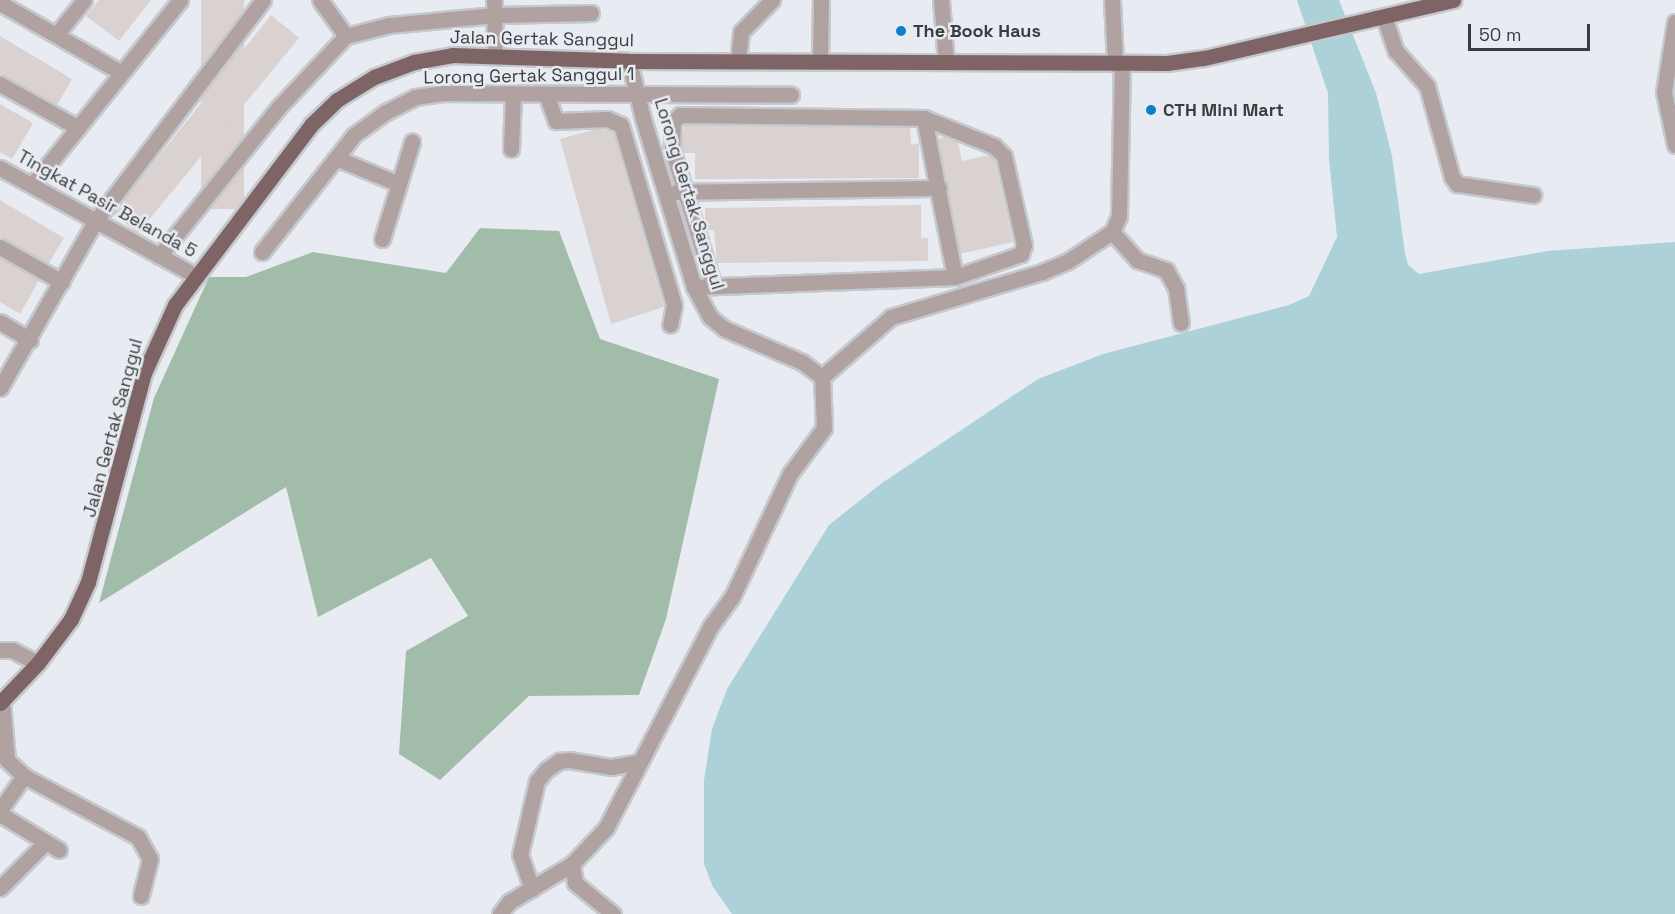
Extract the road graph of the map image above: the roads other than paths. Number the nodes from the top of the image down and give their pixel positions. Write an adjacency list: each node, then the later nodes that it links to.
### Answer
1 (84, 0): 15 (street)
2 (180, 0): 23 (street)
3 (264, 0): 42 (street)
4 (320, 0): 16 (street)
5 (772, 0): 19 (street)
6 (821, 0): 20 (street)
7 (941, 0): 21 (street)
8 (1112, 0): 22 (street)
9 (1453, 0): 13 (main road, Jalan Gertak Sanggul)
10 (0, 3): 15 (street)
11 (494, 7): 12 (street); 16 (street); 17 (street)
12 (591, 13)
13 (1384, 17): 22 (main road, Jalan Gertak Sanggul); 41 (street)
14 (1675, 22): 32 (street)
15 (56, 35): 23 (street)
16 (346, 36): 47 (street)
17 (495, 55): 18 (main road, Jalan Gertak Sanggul); 48 (main road, Jalan Gertak Sanggul)
18 (629, 61): 19 (main road, Jalan Gertak Sanggul); 25 (street, Lorong Gertak Sanggul)
19 (738, 61): 20 (main road, Jalan Gertak Sanggul)
20 (820, 61): 21 (main road, Jalan Gertak Sanggul)
21 (946, 63): 22 (main road, Jalan Gertak Sanggul)
22 (1119, 64): 43 (street)
23 (120, 72): 30 (street)
24 (0, 84): 30 (street)
25 (637, 93): 27 (street, Lorong Gertak Sanggul 1); 28 (street, Lorong Gertak Sanggul 1); 40 (street, Lorong Gertak Sanggul)
26 (513, 94): 27 (street, Lorong Gertak Sanggul 1); 33 (street); 34 (street, Lorong Gertak Sanggul 1)
27 (546, 94): 53 (street)
28 (791, 95)
29 (924, 118): 38 (street); 39 (street); 49 (street)
30 (77, 127): 37 (street)
31 (412, 142): 36 (street)
32 (1675, 144)
33 (511, 149)
34 (336, 158): 36 (street); 46 (street, Lorong Gertak Sanggul 1)
35 (0, 168): 37 (street, Tingkat Pasir Belanda 5)
36 (399, 184): 44 (street)
37 (32, 185): 42 (street, Tingkat Pasir Belanda 5)
38 (939, 188): 39 (street); 49 (street)
39 (685, 192): 40 (street); 51 (street)
40 (667, 193): 52 (street, Lorong Gertak Sanggul)
41 (1533, 195)
42 (96, 220): 47 (street, Tingkat Pasir Belanda 5); 50 (street)
43 (1113, 232): 55 (street); 58 (street)
44 (382, 239)
45 (0, 247): 50 (street)
46 (262, 252)
47 (159, 256): 48 (street, Tingkat Pasir Belanda 5)
48 (195, 275): 61 (main road, Jalan Gertak Sanggul)
49 (954, 277): 51 (street)
50 (62, 282): 57 (street)
51 (713, 284): 52 (street)
52 (696, 292): 53 (street); 58 (street, Lorong Gertak Sanggul)
53 (674, 305): 56 (street)
54 (0, 322): 57 (street)
55 (1181, 323)
56 (670, 325)
57 (30, 340): 59 (street)
58 (822, 377): 63 (street)
59 (0, 388)
60 (0, 650): 61 (street)
61 (38, 663): 62 (main road, Jalan Gertak Sanggul)
62 (1, 702): 64 (street)
63 (639, 762): 66 (street); 68 (street)
64 (24, 777): 65 (street); 69 (street)
65 (0, 812): 67 (street)
66 (572, 864): 68 (street); 71 (street)
67 (0, 888)
68 (532, 889): 70 (street)
69 (141, 896)
70 (500, 914)
71 (613, 914)

